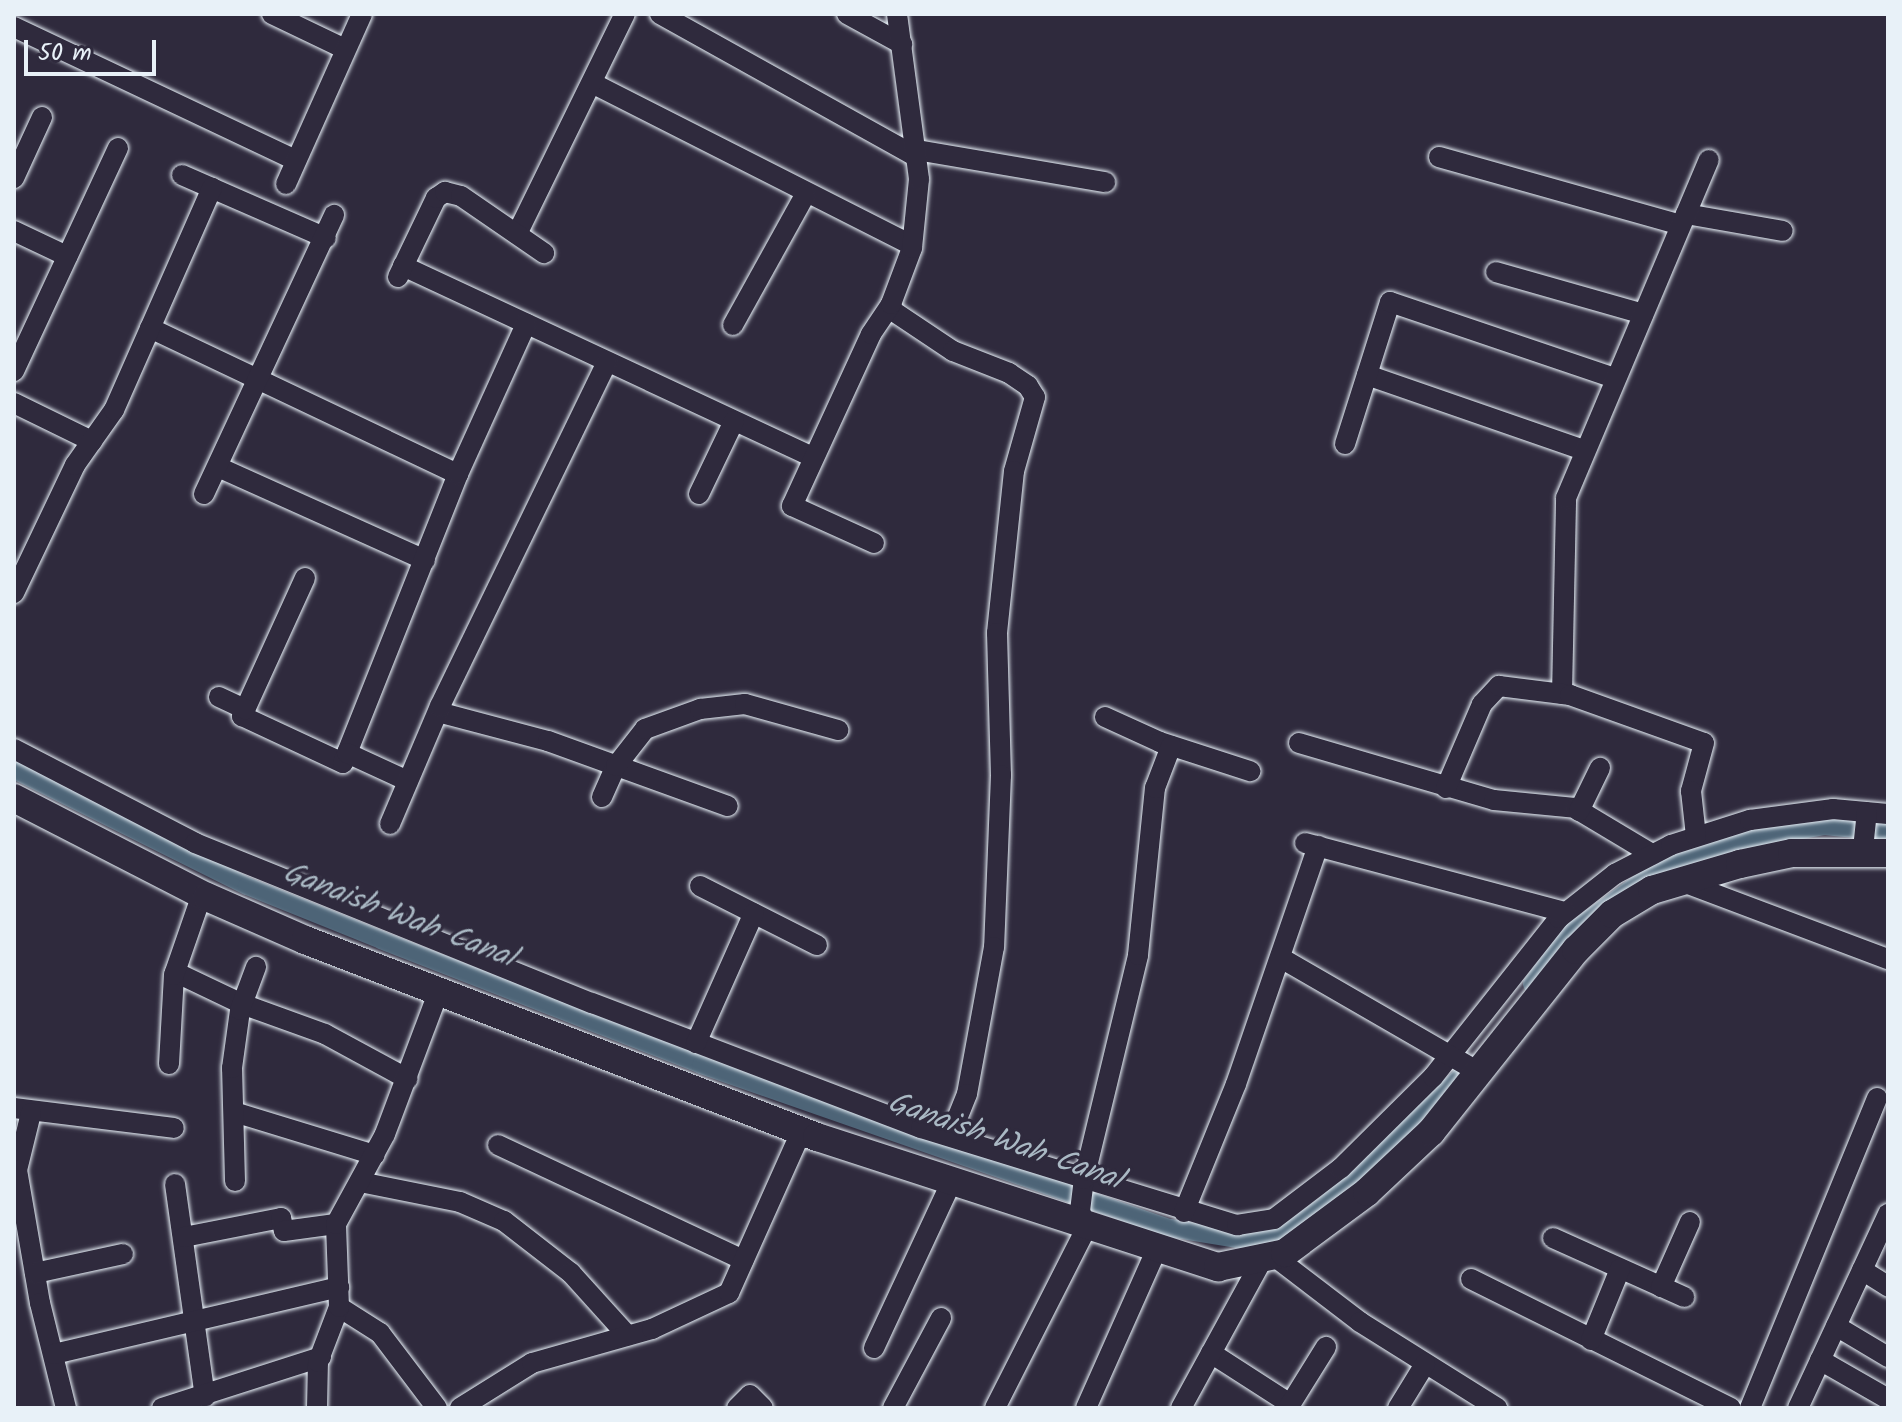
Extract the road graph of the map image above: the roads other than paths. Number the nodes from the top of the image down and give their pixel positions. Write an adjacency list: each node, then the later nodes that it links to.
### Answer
1 (272, 14): 7 (street)
2 (362, 14): 10 (street)
3 (625, 14): 11 (street)
4 (660, 14): 14 (street)
5 (847, 14): 9 (street)
6 (897, 14): 9 (street)
7 (308, 22): 10 (street)
8 (14, 27): 16 (street)
9 (902, 44): 14 (street)
10 (345, 49): 16 (street)
11 (592, 83): 23 (street); 28 (street)
12 (42, 117): 19 (street)
13 (118, 148): 32 (street)
14 (917, 153): 20 (street); 30 (street)
15 (1439, 157): 25 (street)
16 (296, 160): 21 (street)
17 (1709, 160): 25 (street)
18 (182, 175): 22 (street)
19 (14, 178)
20 (1105, 182)
21 (286, 184)
22 (212, 188): 29 (street); 38 (street)
23 (805, 195): 30 (street); 37 (street)
24 (334, 215): 29 (street)
25 (1684, 219): 27 (street); 35 (street)
26 (14, 231): 32 (street)
27 (1783, 231)
28 (517, 234): 31 (street); 36 (street)
29 (326, 238): 43 (street)
30 (912, 245): 34 (street)
31 (544, 253)
32 (67, 256): 40 (street)
33 (1496, 272): 35 (street)
34 (891, 304): 49 (street); 103 (street)
35 (1643, 314): 42 (street)
36 (526, 324): 39 (street); 51 (street)
37 (733, 325)
38 (150, 328): 43 (street); 46 (street)
39 (607, 362): 45 (street); 61 (street)
40 (14, 371)
41 (1367, 375): 42 (street); 47 (street); 48 (street)
42 (1615, 378): 48 (street)
43 (259, 380): 50 (street); 51 (street)
44 (14, 403): 46 (street)
45 (734, 421): 49 (street); 53 (street)
46 (92, 441): 57 (street)
47 (1345, 444)
48 (1584, 450): 58 (street)
49 (813, 457): 54 (street)
50 (218, 467): 52 (street); 55 (street)
51 (458, 474): 55 (street)
52 (204, 494)
53 (699, 494)
54 (874, 543)
55 (425, 560): 67 (street)
56 (305, 578): 60 (street)
57 (14, 593)
58 (1562, 694): 72 (street); 80 (street)
59 (219, 697): 60 (street)
60 (245, 709): 67 (street)
61 (438, 712): 68 (street); 71 (street)
62 (1105, 717): 65 (street)
63 (838, 730): 68 (street)
64 (1299, 743): 72 (street)
65 (1171, 746): 70 (street); 109 (street)
66 (14, 749): 94 (street)
67 (347, 753): 71 (street)
68 (616, 766): 73 (street); 75 (street)
69 (1600, 768): 76 (street)
70 (1250, 771)
71 (408, 781): 78 (street)
72 (1446, 788): 76 (street)
73 (602, 797)
74 (14, 798): 84 (street)
75 (728, 806)
76 (1579, 811): 81 (street)
77 (1888, 814): 79 (street)
78 (390, 824)
79 (1870, 835): 80 (street); 82 (street)
80 (1696, 836): 81 (street)
81 (1652, 854): 85 (street)
82 (1680, 881): 89 (street); 96 (street)
83 (700, 886): 86 (street)
84 (202, 894): 91 (street); 92 (street)
85 (1565, 912): 88 (street); 96 (street)
86 (754, 913): 87 (street); 94 (street)
87 (817, 945)
88 (1281, 958): 96 (street); 111 (street)
89 (1888, 959)
90 (256, 967): 93 (street)
91 (175, 972): 93 (street); 95 (street)
92 (439, 990): 97 (street); 102 (street)
93 (242, 1004): 97 (street); 100 (street)
94 (696, 1043): 103 (street)
95 (169, 1064)
96 (1467, 1064): 111 (street); 120 (street)
97 (408, 1079): 105 (street)
98 (1877, 1098): 160 (street)
99 (23, 1110): 101 (street); 124 (street)
100 (234, 1112): 105 (street); 106 (street)
101 (174, 1128)
102 (802, 1130): 107 (street); 121 (street)
103 (958, 1137): 109 (street)
104 (498, 1145): 121 (street)
105 (375, 1155): 108 (street)
106 (235, 1181)
107 (952, 1181): 113 (street); 136 (street)
108 (360, 1182): 115 (street); 133 (street)
109 (1084, 1182): 111 (street); 113 (street)
110 (175, 1184): 116 (street)
111 (1184, 1212)
112 (1888, 1214): 123 (street)
113 (1084, 1219): 118 (street); 154 (street)
114 (1690, 1222): 127 (street)
115 (336, 1224): 116 (street); 128 (street)
116 (184, 1237): 131 (street)
117 (1553, 1238): 122 (street)
118 (1156, 1251): 120 (street); 155 (street)
119 (123, 1254): 124 (street)
120 (1268, 1259): 137 (street); 142 (street)
121 (743, 1260): 133 (street)
122 (1620, 1269): 127 (street); 134 (street)
123 (1862, 1270): 126 (street); 132 (street)
124 (35, 1273): 138 (street)
125 (1471, 1279): 134 (street)
126 (1888, 1286)
127 (1661, 1287): 129 (street)
128 (339, 1297): 131 (street); 139 (street); 149 (street)
129 (1684, 1297)
130 (941, 1318): 153 (street)
131 (198, 1320): 138 (street); 143 (street)
132 (1836, 1326): 140 (street); 141 (street)
133 (627, 1335): 150 (street)
134 (1591, 1340): 159 (street)
135 (1326, 1347): 145 (street)
136 (874, 1348)
137 (1211, 1353): 145 (street); 156 (street)
138 (54, 1354): 146 (street)
139 (321, 1357): 143 (street); 148 (street)
140 (1888, 1357)
141 (1820, 1360): 144 (street); 161 (street)
142 (1425, 1364): 157 (street); 158 (street)
143 (205, 1397): 147 (street)
144 (1888, 1399)
145 (1289, 1406)
146 (66, 1408)
147 (162, 1408)
148 (317, 1408)
149 (437, 1408)
150 (460, 1408)
151 (737, 1408): 152 (street)
152 (763, 1408)
153 (893, 1408)
154 (995, 1408)
155 (1086, 1408)
156 (1181, 1408)
157 (1398, 1408)
158 (1497, 1408)
159 (1731, 1408)
160 (1750, 1408)
161 (1798, 1408)

